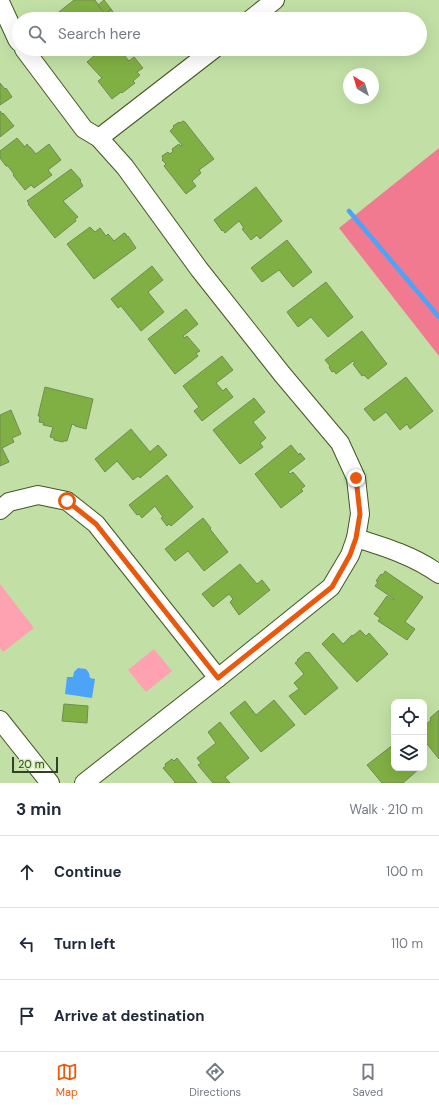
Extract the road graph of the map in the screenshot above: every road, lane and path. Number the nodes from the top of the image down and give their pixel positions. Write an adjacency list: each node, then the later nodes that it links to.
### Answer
1 (275, 0): 3 (street)
2 (0, 2): 5 (street)
3 (260, 12)
4 (0, 27): 6 (street)
5 (12, 27)
6 (12, 37)
7 (30, 56): 9 (street)
8 (205, 56): 9 (street)
9 (99, 138): 11 (street)
10 (0, 510): 13 (street)
11 (356, 538): 12 (street); 13 (street)
12 (439, 574)
13 (218, 678): 16 (street)
14 (0, 720): 15 (street)
15 (50, 783)
16 (84, 783)

